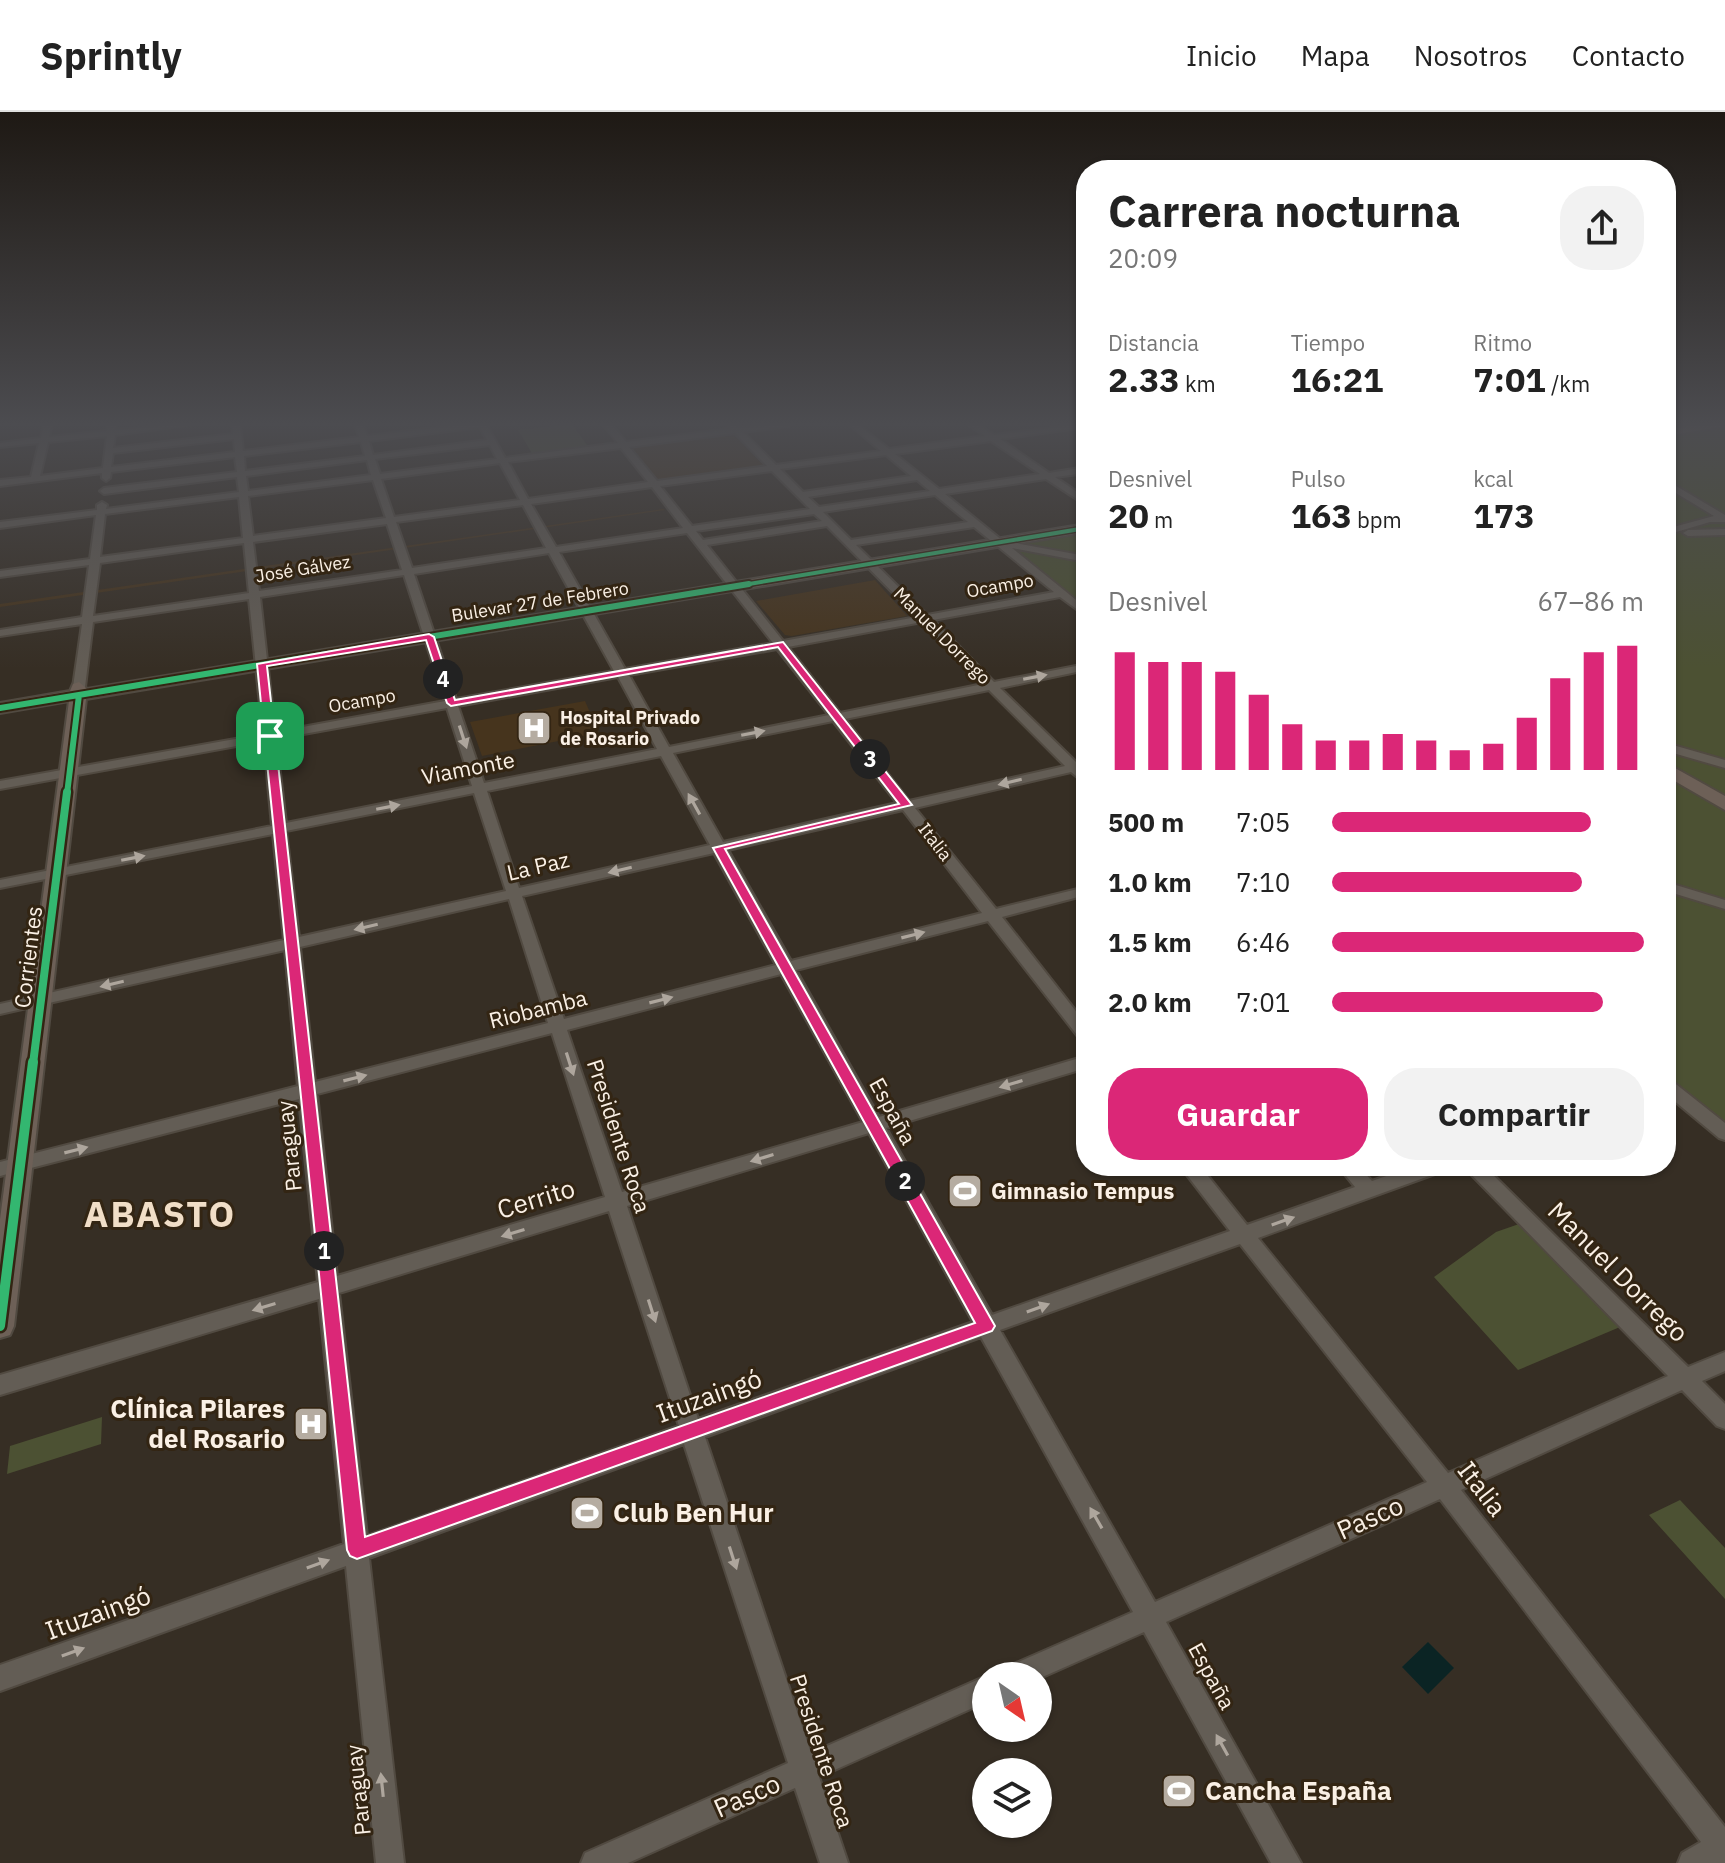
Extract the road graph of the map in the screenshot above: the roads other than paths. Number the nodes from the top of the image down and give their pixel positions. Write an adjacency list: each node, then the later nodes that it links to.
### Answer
1 (102, 506): 14 (street, Corrientes)
2 (151, 506): 14 (street)
3 (245, 506): 27 (street, Paraguay)
4 (386, 506): 16 (street, Presidente Roca)
5 (498, 506): 16 (street)
6 (528, 506): 31 (street, España)
7 (672, 506): 22 (street, Italia)
8 (811, 506): 13 (street, Manuel Dorrego)
9 (845, 506): 13 (street, José Gálvez)
10 (954, 506): 19 (street)
11 (1698, 506): 17 (street)
12 (1704, 506): 15 (street)
13 (816, 510): 18 (street, Manuel Dorrego); 22 (street, José Gálvez)
14 (101, 512): 21 (street); 33 (street, Corrientes)
15 (1725, 519): 17 (street)
16 (391, 520): 27 (street); 35 (street, Presidente Roca)
17 (1703, 520): 24 (street); 26 (street)
18 (829, 523): 29 (street); 30 (street, Manuel Dorrego)
19 (976, 524): 28 (street); 30 (street)
20 (1076, 524): 28 (main road, Bulevar 27 de Febrero)
21 (0, 525)
22 (690, 529): 29 (street, Italia); 31 (street, José Gálvez)
23 (1076, 529): 28 (main road, Bulevar 27 de Febrero)
24 (1676, 529)
25 (1676, 532): 26 (street)
26 (1725, 532)
27 (249, 540): 33 (street); 39 (street, Paraguay)
28 (995, 540): 32 (street); 34 (main road, Bulevar 27 de Febrero); 38 (street)
29 (701, 543): 37 (street, Italia)
30 (849, 543): 34 (street, Manuel Dorrego)
31 (552, 550): 35 (street, José Gálvez); 41 (street, España)
32 (1076, 557)
33 (95, 561): 36 (street); 43 (street, Corrientes)
34 (867, 561): 37 (main road, Bulevar 27 de Febrero); 42 (street, Manuel Dorrego)
35 (408, 572): 39 (street, José Gálvez); 45 (street, Presidente Roca)
36 (0, 574)
37 (732, 584): 41 (main road, Bulevar 27 de Febrero); 46 (street, Italia)
38 (1062, 594): 40 (street); 42 (street, Ocampo)
39 (254, 595): 43 (street, José Gálvez); 47 (street, Paraguay)
40 (1076, 605)
41 (584, 608): 45 (main road, Bulevar 27 de Febrero); 49 (street, España)
42 (924, 618): 46 (street, Ocampo); 50 (street, Manuel Dorrego)
43 (88, 620): 44 (street, José Gálvez); 51 (street, Corrientes)
44 (0, 633)
45 (428, 633): 47 (main road, Bulevar 27 de Febrero); 53 (street, Presidente Roca)
46 (780, 644): 49 (street, Ocampo); 55 (street, Italia)
47 (261, 661): 51 (main road, Bulevar 27 de Febrero); 56 (street, Paraguay)
48 (1076, 669): 50 (street, Viamonte, one-way to 48)
49 (621, 673): 53 (street, Ocampo); 58 (street, España)
50 (991, 686): 55 (street, Viamonte); 59 (street, Manuel Dorrego)
51 (79, 691): 52 (main road, Bulevar 27 de Febrero); 54 (main road, Bulevar 27 de Febrero); 63 (main road, Corrientes)
52 (0, 700)
53 (451, 703): 56 (street, Ocampo); 66 (street, Presidente Roca, one-way to 66)
54 (0, 708)
55 (837, 717): 58 (street, Viamonte, one-way to 55); 69 (street, Italia)
56 (270, 736): 63 (street, Ocampo); 70 (street, Paraguay)
57 (1676, 750): 61 (street)
58 (665, 751): 66 (street, Viamonte); 71 (street, España, one-way to 58)
59 (1076, 762)
60 (1676, 762): 67 (main road)
61 (1725, 764)
62 (1076, 767): 69 (street, La Paz, one-way to 69)
63 (68, 772): 65 (street, Ocampo); 72 (main road, Corrientes)
64 (1676, 774): 68 (main road)
65 (0, 785)
66 (479, 788): 70 (street, Viamonte, one-way to 66); 75 (street, Presidente Roca)
67 (1725, 791)
68 (1725, 804)
69 (906, 805): 71 (street, La Paz); 78 (street, Italia)
70 (279, 828): 72 (street, Viamonte, one-way to 70); 79 (street, Paraguay)
71 (719, 848): 75 (street, La Paz, one-way to 75); 80 (street, España)
72 (56, 873): 73 (street, Viamonte); 81 (main road, Corrientes)
73 (0, 884)
74 (1676, 889): 77 (street)
75 (514, 894): 79 (street, La Paz, one-way to 79); 84 (street, Presidente Roca)
76 (1076, 894): 78 (street, Riobamba)
77 (1725, 905)
78 (992, 915): 80 (street, Riobamba, one-way to 78); 83 (street, Italia)
79 (292, 944): 81 (street, La Paz, one-way to 81); 86 (street, Paraguay)
80 (786, 968): 84 (street, Riobamba, one-way to 80); 88 (street, España)
81 (41, 1000): 82 (street, La Paz); 90 (main road, Corrientes)
82 (0, 1009)
83 (1076, 1022)
84 (558, 1026): 86 (street, Riobamba, one-way to 84); 96 (street, Presidente Roca, one-way to 96)
85 (1076, 1065): 88 (street, Cerrito, one-way to 88)
86 (307, 1090): 90 (street, Riobamba, one-way to 86); 98 (street, Paraguay)
87 (1676, 1093): 89 (street)
88 (873, 1125): 96 (street, Cerrito, one-way to 96); 100 (street, España)
89 (1725, 1133)
90 (10, 1166): 99 (main road, Corrientes)
91 (1197, 1176): 97 (street, Italia)
92 (1356, 1176): 95 (street)
93 (1410, 1176): 95 (street, Ituzaingó)
94 (1482, 1176): 102 (street, Manuel Dorrego)
95 (1370, 1191): 97 (street, Ituzaingó, one-way to 95)
96 (616, 1202): 98 (street, Cerrito, one-way to 98); 105 (street, Presidente Roca, one-way to 105)
97 (1243, 1235): 100 (street, Ituzaingó, one-way to 97); 106 (street, Italia)
98 (328, 1288): 103 (street, Cerrito, one-way to 103); 107 (street, Paraguay)
99 (0, 1326)
100 (986, 1326): 105 (street, Ituzaingó); 108 (street, España, one-way to 100)
101 (1725, 1361): 102 (street, Pasco)
102 (1685, 1379): 104 (street, Manuel Dorrego); 106 (street, Pasco)
103 (0, 1385)
104 (1725, 1419)
105 (692, 1433): 107 (street, Ituzaingó); 112 (street, Presidente Roca, one-way to 112)
106 (1444, 1486): 108 (street, Pasco); 113 (street, Italia)
107 (357, 1550): 110 (street, Ituzaingó, one-way to 107); 114 (street, Paraguay, one-way to 107)
108 (1152, 1616): 109 (street, Pasco); 117 (street, España, one-way to 108)
109 (1048, 1662)
110 (0, 1678)
111 (972, 1695): 112 (street, Pasco)
112 (803, 1770): 115 (street, Pasco); 116 (street, Presidente Roca)
113 (1724, 1846): 118 (street)
114 (390, 1863)
115 (595, 1863)
116 (834, 1863)
117 (1287, 1863)
118 (1692, 1863)

